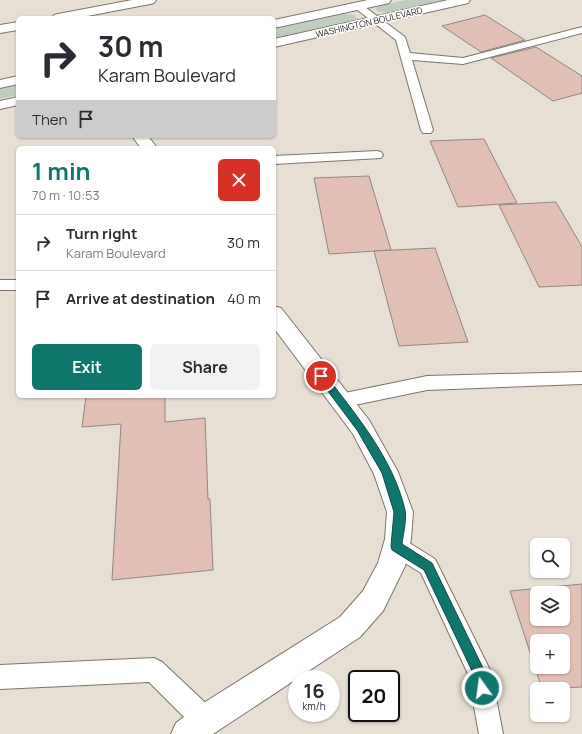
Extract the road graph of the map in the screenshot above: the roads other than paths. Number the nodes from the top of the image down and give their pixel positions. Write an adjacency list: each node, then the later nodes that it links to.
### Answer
1 (150, 0): 5 (street)
2 (385, 0): 4 (street, WASHINGTON BOULEVARD)
3 (464, 0): 6 (street, WASHINGTON BOULEVARD)
4 (358, 6): 6 (lane); 7 (street, WASHINGTON BOULEVARD)
5 (68, 16)
6 (377, 20): 11 (street, WASHINGTON BOULEVARD); 12 (lane)
7 (276, 24)
8 (16, 26): 9 (street)
9 (0, 29)
10 (582, 30): 12 (lane)
11 (276, 43)
12 (406, 56): 17 (lane)
13 (16, 80): 14 (street)
14 (0, 84)
15 (16, 101): 16 (street)
16 (0, 105)
17 (428, 130)
18 (376, 155): 19 (lane)
19 (276, 160)
20 (0, 285): 21 (lane)
21 (16, 285)
22 (276, 316): 24 (street)
23 (582, 378): 24 (lane)
24 (340, 401): 25 (street)
25 (396, 546): 27 (street); 28 (lane)
26 (0, 677): 27 (lane)
27 (196, 727)
28 (491, 734)

